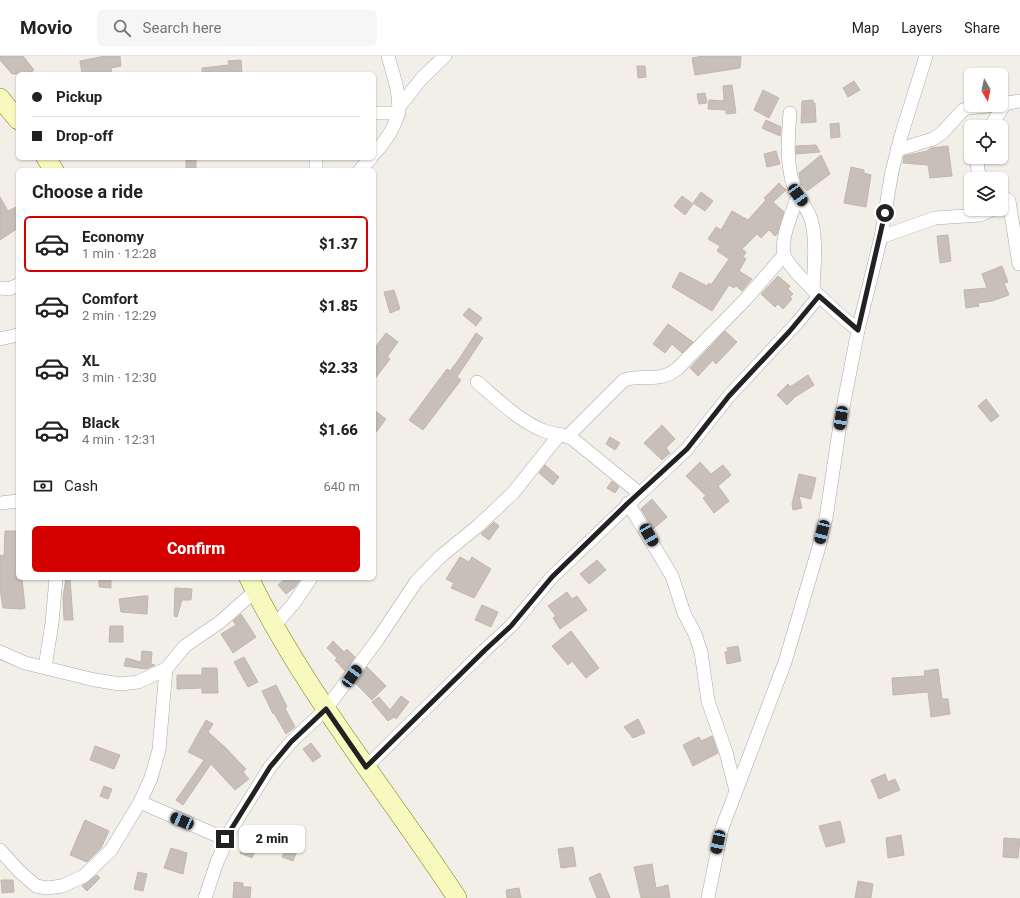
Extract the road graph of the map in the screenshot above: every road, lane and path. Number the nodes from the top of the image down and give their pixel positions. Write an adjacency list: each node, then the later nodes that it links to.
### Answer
1 (388, 56): 7 (street)
2 (445, 56): 7 (street)
3 (926, 56): 12 (street)
4 (0, 98): 11 (street)
5 (1020, 101): 6 (street)
6 (1008, 103)
7 (400, 110): 9 (street); 13 (street)
8 (964, 110): 12 (street)
9 (376, 113)
10 (790, 114): 16 (street)
11 (16, 118)
12 (897, 150): 19 (street)
13 (376, 152)
14 (369, 160): 15 (street)
15 (362, 168)
16 (798, 195): 20 (street); 24 (street)
17 (1008, 199): 21 (street)
18 (965, 216): 19 (street)
19 (881, 237): 25 (street)
20 (784, 255): 24 (street); 29 (street)
21 (1020, 264)
22 (16, 286): 23 (street)
23 (0, 288)
24 (816, 293): 25 (street); 30 (street)
25 (858, 330): 43 (street)
26 (16, 335): 27 (street)
27 (0, 339)
28 (477, 382): 29 (street)
29 (564, 435): 30 (street); 41 (street)
30 (639, 493): 33 (street)
31 (16, 500): 32 (street)
32 (0, 503)
33 (628, 503): 42 (street); 43 (street)
34 (56, 580): 39 (street)
35 (310, 580): 37 (street)
36 (252, 584): 37 (street); 40 (street)
37 (274, 626): 41 (street)
38 (0, 652): 39 (street)
39 (45, 667): 40 (street)
40 (166, 669): 44 (street)
41 (326, 709): 42 (street); 45 (street)
42 (366, 767): 48 (street)
43 (736, 791): 49 (street)
44 (140, 802): 45 (street); 46 (street)
45 (225, 839): 47 (street)
46 (0, 850)
47 (205, 898)
48 (458, 898)
49 (708, 898)

